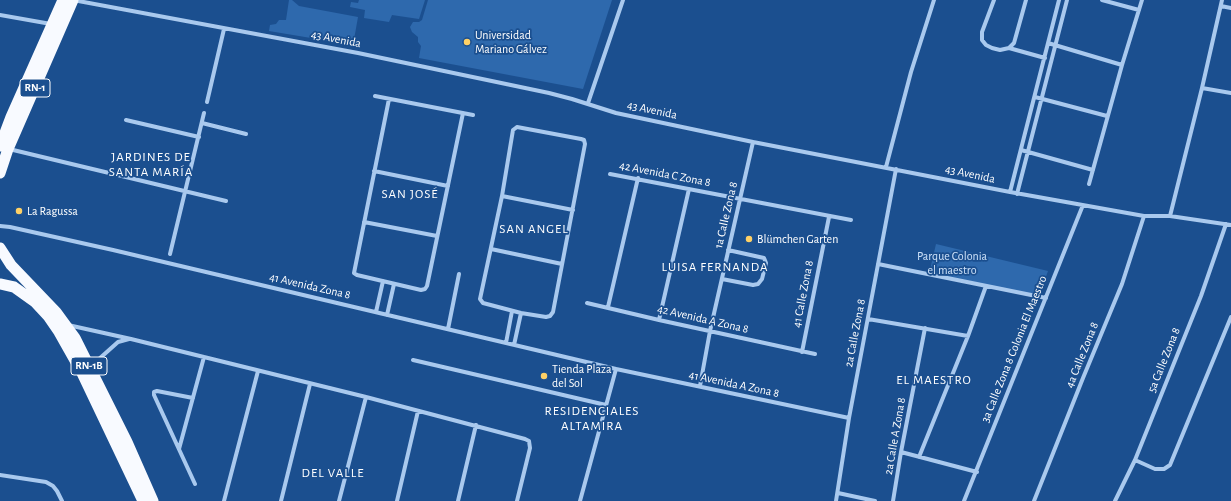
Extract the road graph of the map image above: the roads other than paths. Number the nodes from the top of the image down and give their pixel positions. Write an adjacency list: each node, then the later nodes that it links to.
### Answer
1 (63, 0): 16 (highway, RN-1)
2 (73, 0): 17 (street, 43 Avenida); 40 (highway, RN-1)
3 (623, 0): 30 (street)
4 (934, 0): 43 (street)
5 (994, 0): 20 (street)
6 (1026, 0): 20 (street)
7 (1059, 0): 18 (street)
8 (1067, 0): 19 (street)
9 (1102, 0): 14 (street)
10 (1142, 0): 14 (street)
11 (1222, 0): 12 (street)
12 (1221, 6): 13 (street); 23 (street)
13 (1231, 8)
14 (1138, 10): 22 (street)
15 (0, 15): 16 (street)
16 (52, 24): 40 (highway, RN-1)
17 (224, 29): 29 (street); 30 (street, 43 Avenida)
18 (1048, 43): 19 (street); 21 (street)
19 (1056, 45): 22 (street); 27 (street)
20 (1009, 48): 21 (street)
21 (1045, 58): 26 (street)
22 (1122, 65): 34 (street)
23 (1202, 88): 24 (street); 62 (street)
24 (1231, 92)
25 (375, 96): 28 (street)
26 (1035, 97): 27 (street); 41 (street)
27 (1043, 98): 34 (street); 42 (street)
28 (389, 99): 32 (street); 46 (street)
29 (207, 102)
30 (588, 103): 39 (street, 43 Avenida)
31 (204, 113): 36 (street)
32 (463, 113): 33 (street); 51 (street)
33 (473, 115)
34 (1108, 116): 45 (street)
35 (126, 120): 38 (street)
36 (202, 123): 37 (street); 38 (street)
37 (246, 134)
38 (199, 137): 53 (street)
39 (753, 142): 43 (street, 43 Avenida); 57 (street, 1a Calle Zona 8)
40 (4, 148): 47 (highway, RN-1); 53 (street)
41 (1020, 150): 42 (street); 54 (street)
42 (1028, 152): 45 (street); 55 (street)
43 (886, 167): 44 (street, 43 Avenida)
44 (896, 169): 54 (street, 43 Avenida); 75 (street, 2a Calle Zona 8)
45 (1093, 170): 50 (street)
46 (374, 171): 51 (street); 65 (street)
47 (0, 173)
48 (610, 174): 49 (street, 42 Avenida C Zona 8)
49 (638, 178): 52 (street, 42 Avenida C Zona 8); 84 (street)
50 (1089, 184)
51 (448, 186): 69 (street)
52 (689, 189): 57 (street, 42 Avenida C Zona 8); 91 (street)
53 (186, 191): 58 (street); 73 (street)
54 (1010, 192): 55 (street, 43 Avenida)
55 (1017, 194): 59 (street, 43 Avenida)
56 (502, 196): 60 (street); 60 (street); 71 (street)
57 (740, 200): 63 (street, 42 Avenida C Zona 8); 72 (street, 1a Calle Zona 8)
58 (226, 201)
59 (1083, 205): 61 (street, 43 Avenida); 82 (street, 3a Calle Zona 8 Colonia El Maestro)
60 (573, 210): 74 (street)
61 (1144, 216): 62 (street, 43 Avenida); 137 (street, 4a Calle Zona 8)
62 (1170, 216): 66 (street, 43 Avenida)
63 (829, 217): 64 (street, 42 Avenida C Zona 8); 100 (street, 41 Calle Zona 8)
64 (851, 220)
65 (364, 222): 69 (street); 78 (street)
66 (1226, 224): 67 (street, 43 Avenida); 118 (street, 5a Calle Zona 8)
67 (1231, 225)
68 (0, 226): 86 (street, 41 Avenida Zona 8)
69 (437, 236): 80 (street)
70 (0, 248): 92 (highway, RN-1B)
71 (491, 249): 74 (street); 85 (street)
72 (728, 250): 77 (street, 1a Calle Zona 8); 77 (street)
73 (170, 254)
74 (562, 264): 87 (street)
75 (878, 264): 81 (street); 90 (street, 2a Calle Zona 8)
76 (459, 274): 94 (street)
77 (722, 279): 95 (street, 1a Calle Zona 8)
78 (383, 281): 80 (street); 86 (street)
79 (0, 284): 105 (highway, RN-1B)
80 (394, 284): 88 (street)
81 (986, 286): 82 (street); 96 (street)
82 (1046, 298): 119 (street, 3a Calle Zona 8 Colonia El Maestro)
83 (587, 303): 84 (street, 42 Avenida A Zona 8)
84 (608, 308): 91 (street, 42 Avenida A Zona 8)
85 (512, 311): 87 (street); 98 (street)
86 (376, 312): 88 (street, 41 Avenida Zona 8)
87 (521, 313): 99 (street)
88 (387, 314): 94 (street, 41 Avenida Zona 8)
89 (1231, 317): 118 (street)
90 (868, 319): 93 (street); 113 (street, 2a Calle Zona 8)
91 (659, 320): 95 (street, 42 Avenida A Zona 8)
92 (66, 324): 97 (street); 105 (highway, RN-1B)
93 (925, 328): 96 (street); 116 (street, 2a Calle A Zona 8)
94 (448, 329): 98 (street, 41 Avenida Zona 8)
95 (710, 331): 100 (street, 42 Avenida A Zona 8); 108 (street, 1a Calle Zona 8)
96 (968, 336): 117 (street)
97 (131, 339): 102 (street); 105 (street)
98 (506, 342): 99 (street, 41 Avenida Zona 8)
99 (514, 345): 104 (street, 41 Avenida Zona 8)
100 (802, 352): 101 (street, 42 Avenida A Zona 8)
101 (815, 354)
102 (204, 357): 106 (street); 110 (street)
103 (413, 360): 111 (street)
104 (616, 368): 108 (street, 41 Avenida A Zona 8); 111 (street)
105 (86, 369): 124 (highway, RN-1B); 125 (highway, RN-1B)
106 (258, 371): 107 (street); 126 (street)
107 (310, 384): 109 (street); 127 (street)
108 (700, 386): 113 (street, 41 Avenida A Zona 8)
109 (366, 397): 112 (street); 128 (street)
110 (193, 398): 115 (street); 115 (street)
111 (606, 405): 132 (street)
112 (418, 411): 114 (street); 129 (street)
113 (849, 418): 122 (street, 2a Calle Zona 8)
114 (476, 425): 130 (street); 131 (street)
115 (179, 449): 121 (street)
116 (901, 452): 117 (street); 135 (street, 2a Calle A Zona 8)
117 (919, 457): 119 (street)
118 (1135, 460): 138 (street, 5a Calle Zona 8)
119 (976, 472): 136 (street, 3a Calle Zona 8 Colonia El Maestro)
120 (0, 475): 123 (street)
121 (195, 484)
122 (838, 493): 133 (street, 2a Calle Zona 8); 134 (street)
123 (62, 501)
124 (143, 501)
125 (153, 501)
126 (224, 501)
127 (281, 501)
128 (340, 501)
129 (397, 501)
130 (458, 501)
131 (517, 501)
132 (580, 501)
133 (836, 501)
134 (875, 501)
135 (893, 501)
136 (964, 501)
137 (1034, 501)
138 (1115, 501)

